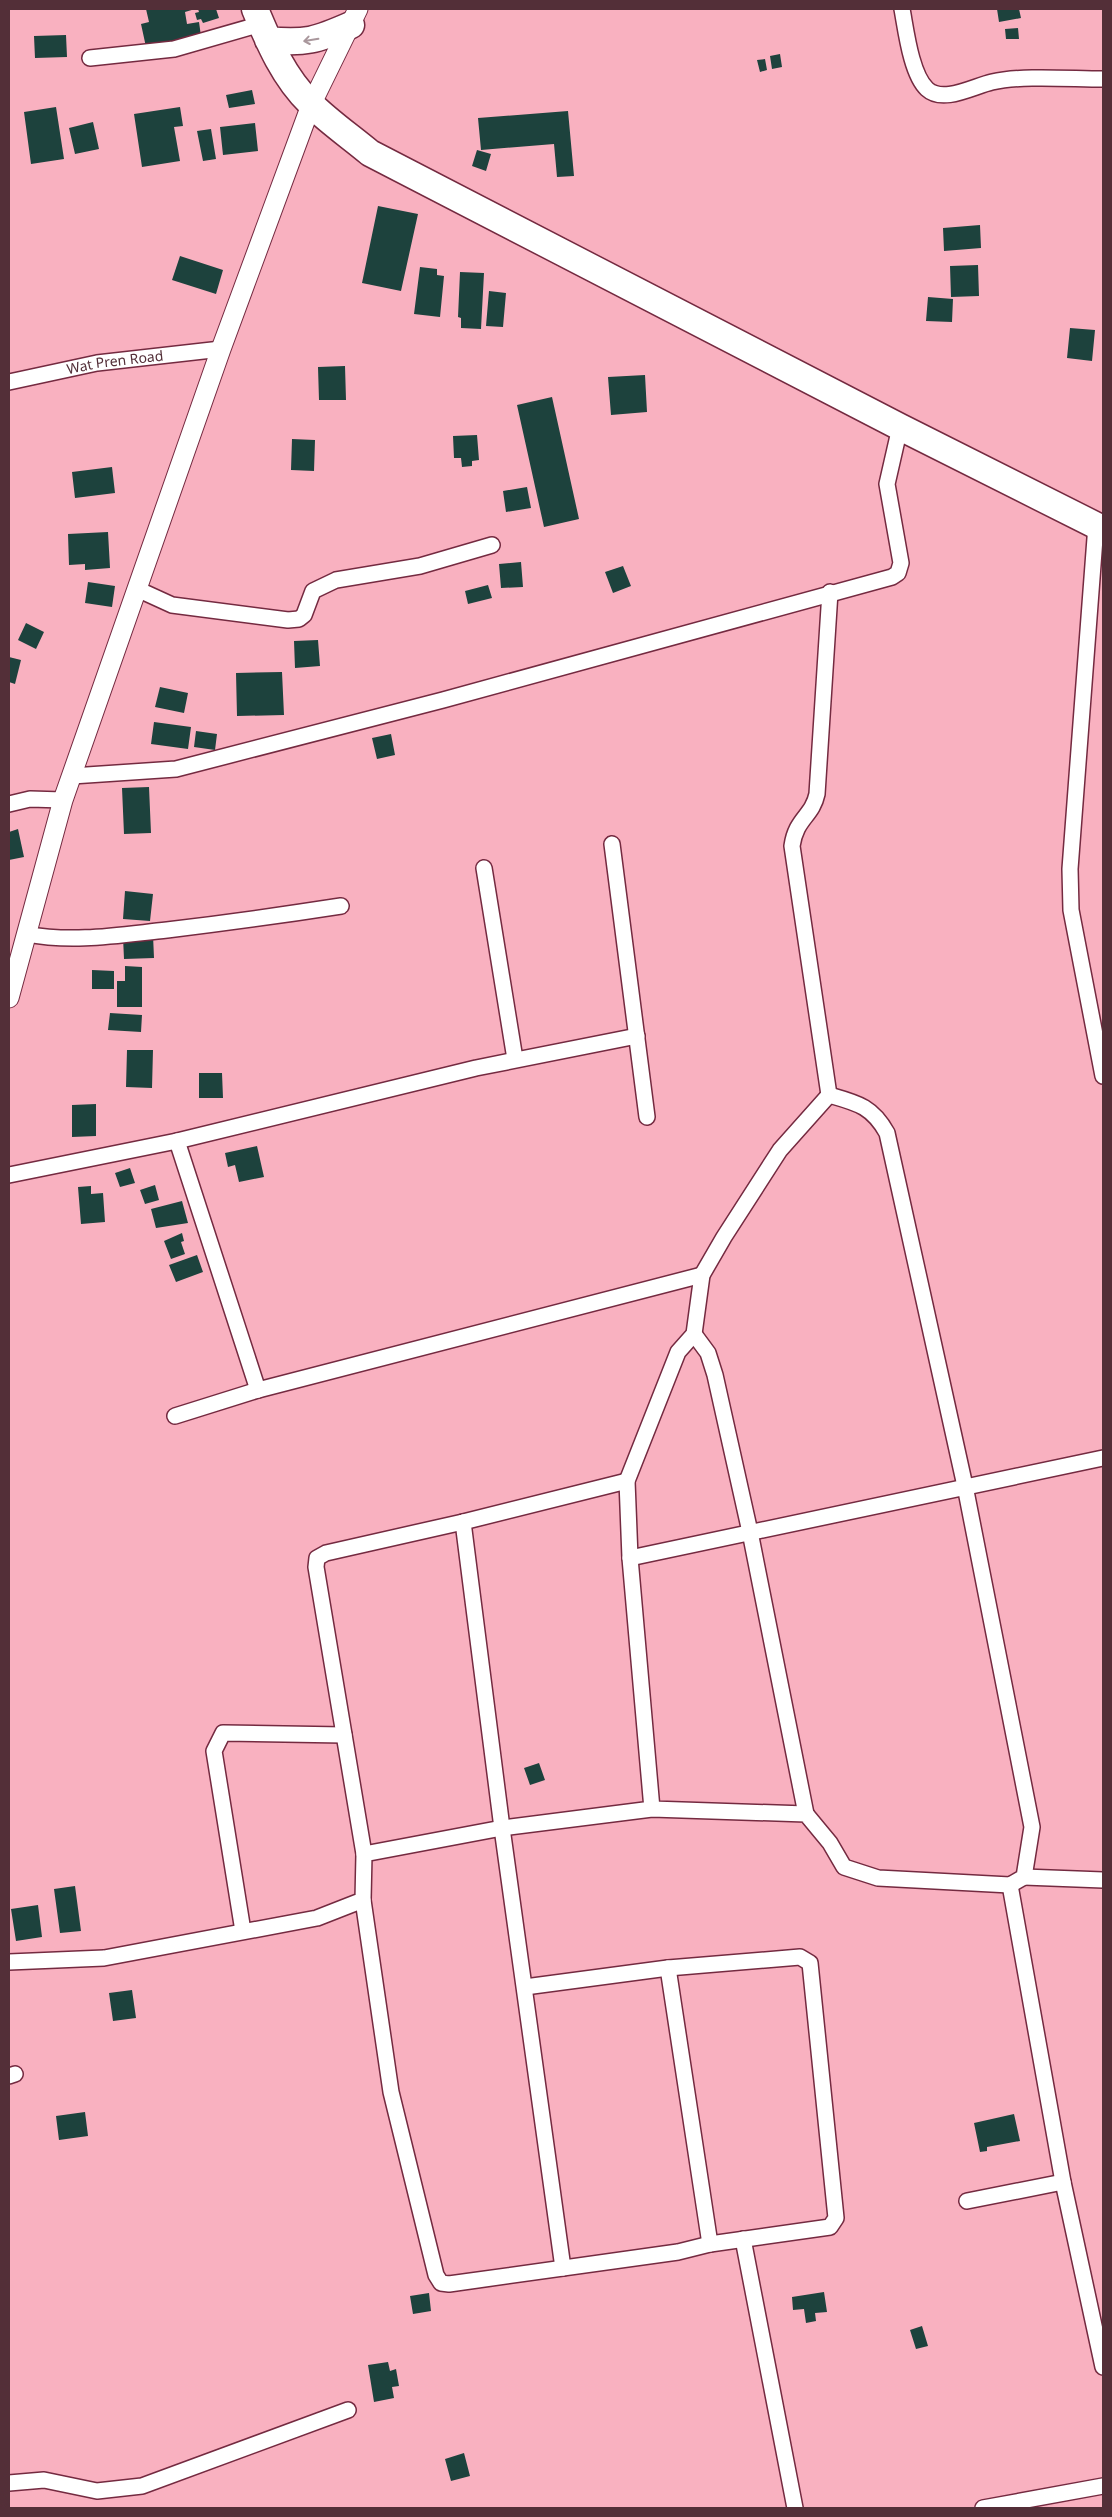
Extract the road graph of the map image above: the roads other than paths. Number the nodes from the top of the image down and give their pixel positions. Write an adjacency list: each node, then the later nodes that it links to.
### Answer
1 (902, 9): 5 (street)
2 (354, 17): 3 (highway, one-way to 3); 6 (street)
3 (261, 24): 4 (street); 6 (highway)
4 (90, 58)
5 (1103, 79)
6 (311, 105): 7 (street); 9 (highway)
7 (220, 348): 8 (street, Wat Pren Road); 12 (street)
8 (9, 382)
9 (900, 427): 10 (highway); 13 (street)
10 (1099, 527): 24 (street)
11 (492, 545): 12 (street)
12 (137, 589): 14 (street)
13 (830, 592): 14 (street); 25 (street)
14 (72, 776): 15 (street)
15 (63, 800): 16 (street); 20 (street)
16 (9, 804)
17 (612, 844): 22 (street)
18 (484, 868): 23 (street)
19 (341, 906): 20 (street)
20 (35, 936): 21 (street)
21 (9, 998)
22 (637, 1036): 23 (street); 26 (street)
23 (515, 1059): 27 (street)
24 (1103, 1076)
25 (829, 1095): 29 (street); 35 (street)
26 (647, 1118)
27 (177, 1142): 28 (street); 31 (street)
28 (9, 1175)
29 (702, 1275): 30 (street); 31 (street)
30 (694, 1334): 34 (street); 37 (street)
31 (258, 1390): 32 (street)
32 (176, 1416)
33 (1103, 1458): 35 (street)
34 (627, 1481): 36 (street); 38 (street)
35 (965, 1486): 37 (street); 44 (street)
36 (463, 1522): 39 (street); 42 (street)
37 (750, 1532): 38 (street); 41 (street)
38 (630, 1558): 40 (street)
39 (344, 1735): 43 (street); 48 (street)
40 (652, 1809): 41 (street); 42 (street)
41 (806, 1814): 46 (street)
42 (502, 1828): 43 (street); 51 (street)
43 (364, 1854): 47 (street)
44 (1024, 1877): 45 (street); 46 (street)
45 (1103, 1880)
46 (1010, 1885): 52 (street)
47 (363, 1900): 48 (street); 56 (street)
48 (243, 1931): 49 (street)
49 (9, 1962)
50 (668, 1968): 51 (street); 54 (street); 55 (street)
51 (525, 1987): 56 (street)
52 (1063, 2182): 53 (street); 57 (street)
53 (967, 2201)
54 (743, 2240): 55 (street); 61 (street)
55 (710, 2244): 56 (street)
56 (563, 2268)
57 (1103, 2367)
58 (348, 2410): 59 (street)
59 (9, 2483)
60 (1103, 2486): 62 (street)
61 (795, 2508)
62 (983, 2508)

